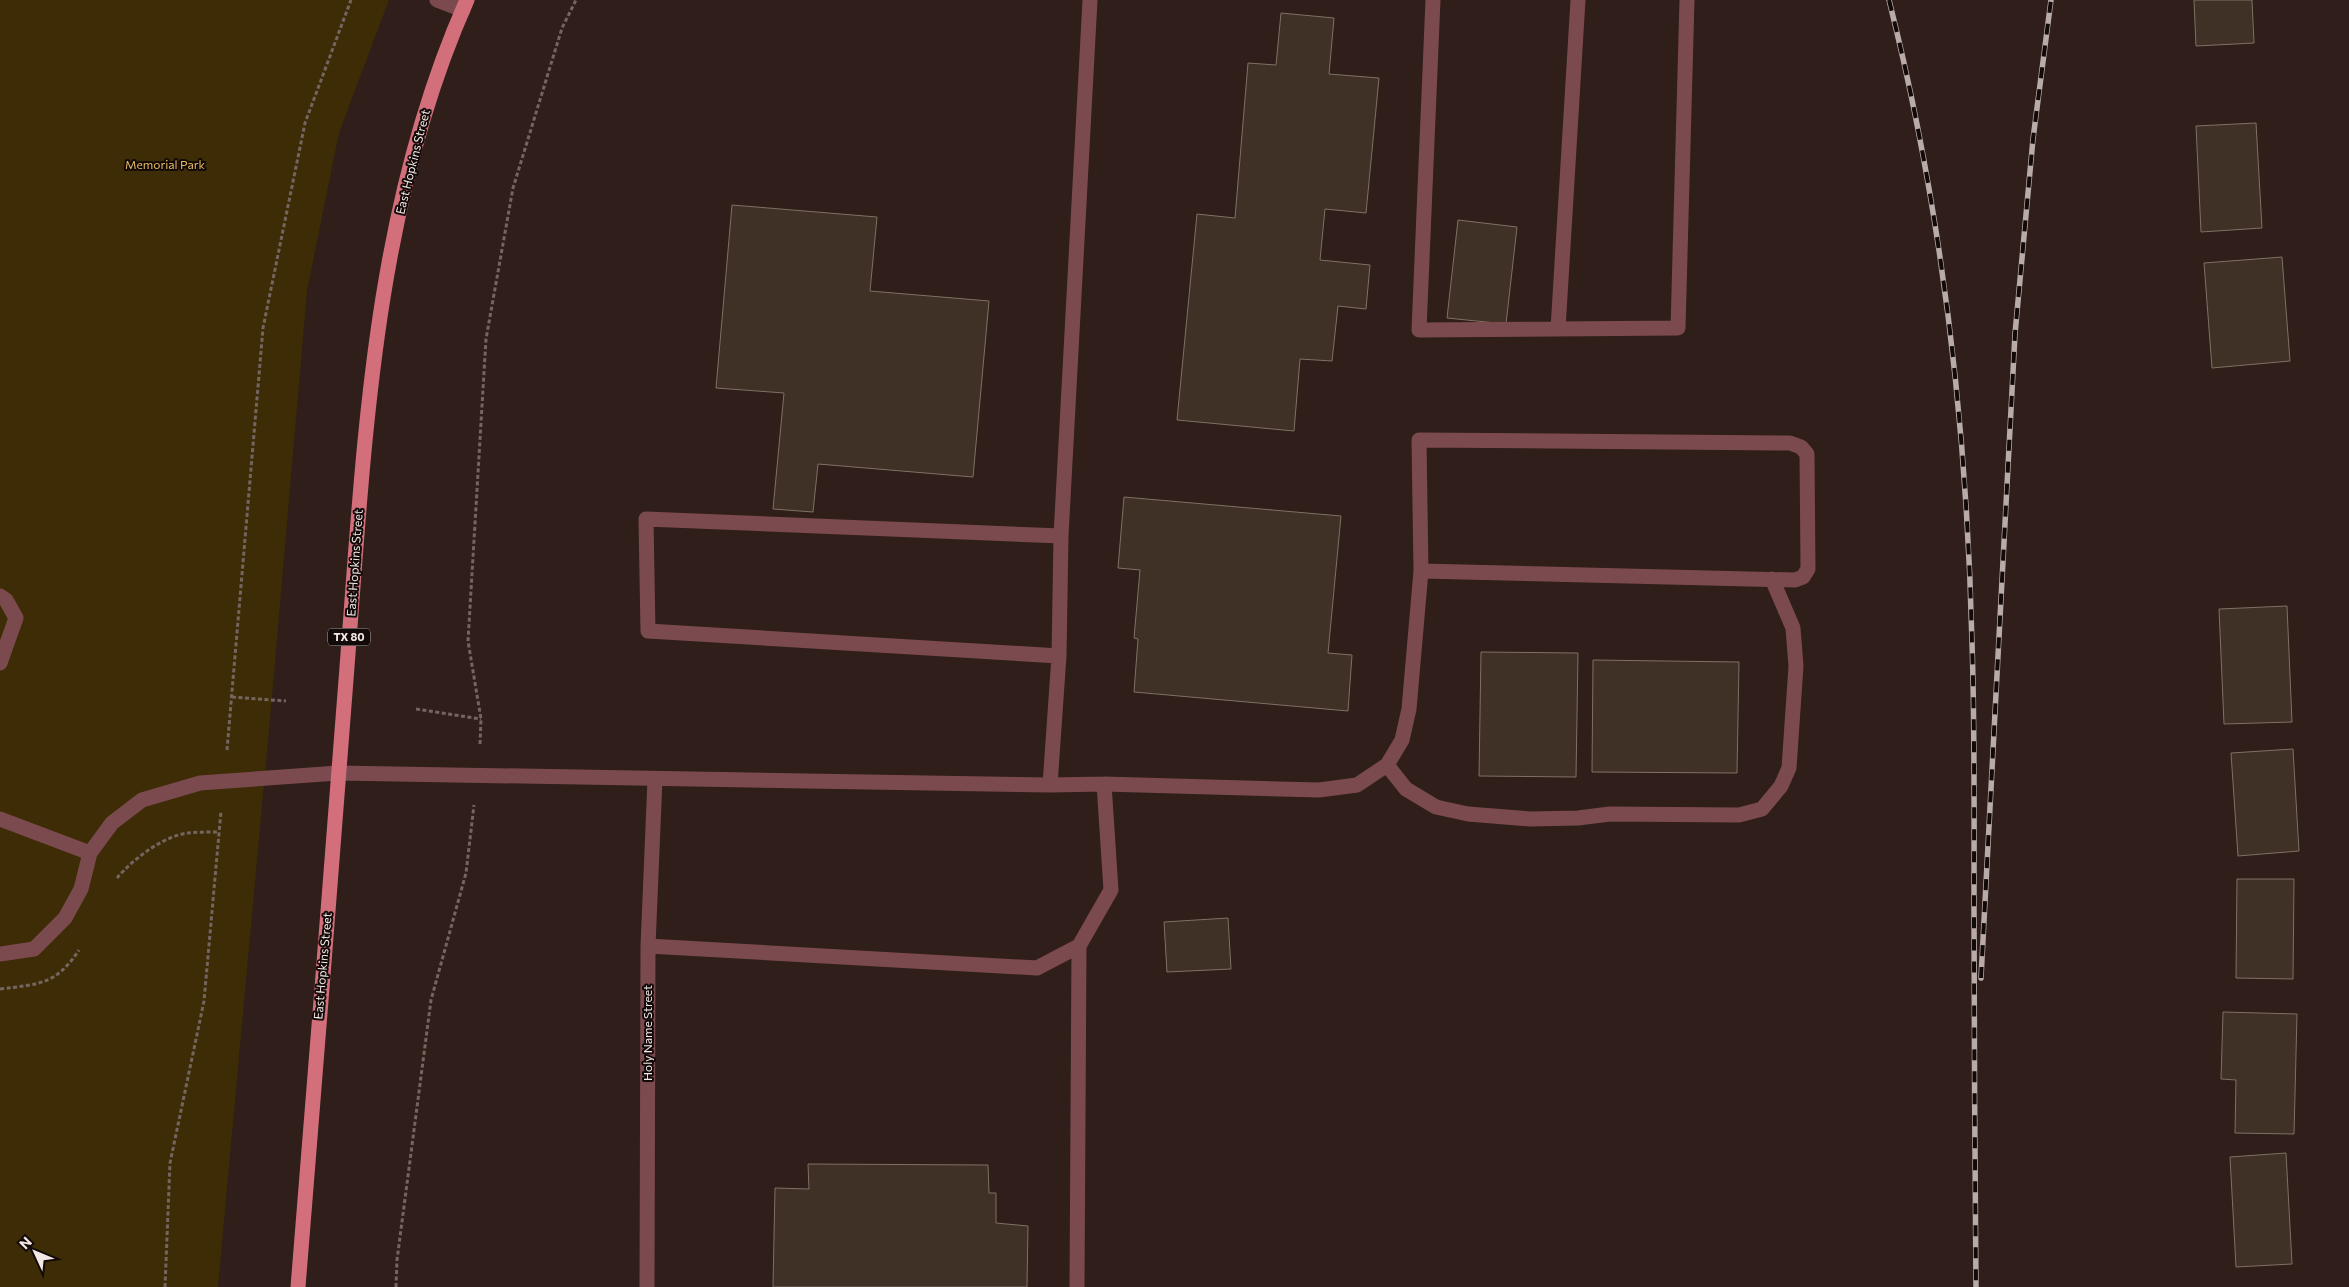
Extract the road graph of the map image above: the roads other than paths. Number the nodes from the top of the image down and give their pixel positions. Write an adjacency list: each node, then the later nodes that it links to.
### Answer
1 (437, 0): 6 (street)
2 (1090, 0): 8 (street)
3 (1433, 0): 7 (street)
4 (1578, 0): 7 (street)
5 (1687, 0): 7 (street)
6 (465, 5): 15 (main road, East Hopkins Street / TX 80)
7 (1558, 329)
8 (1061, 536): 12 (street); 12 (street)
9 (1421, 571): 10 (street); 10 (street); 14 (street)
10 (1772, 579): 14 (street)
11 (0, 596): 13 (street)
12 (1059, 656): 17 (street)
13 (0, 663)
14 (1387, 765): 18 (street)
15 (338, 774): 16 (street); 20 (street); 24 (main road, East Hopkins Street / TX 80)
16 (655, 779): 17 (street); 21 (street, Holy Name Street)
17 (1050, 784): 18 (street)
18 (1104, 784): 22 (street)
19 (0, 819): 20 (street)
20 (90, 852): 23 (street)
21 (648, 946): 22 (street); 25 (street, Holy Name Street)
22 (1080, 946): 26 (street)
23 (0, 954)
24 (298, 1287)
25 (647, 1287)
26 (1077, 1287)

